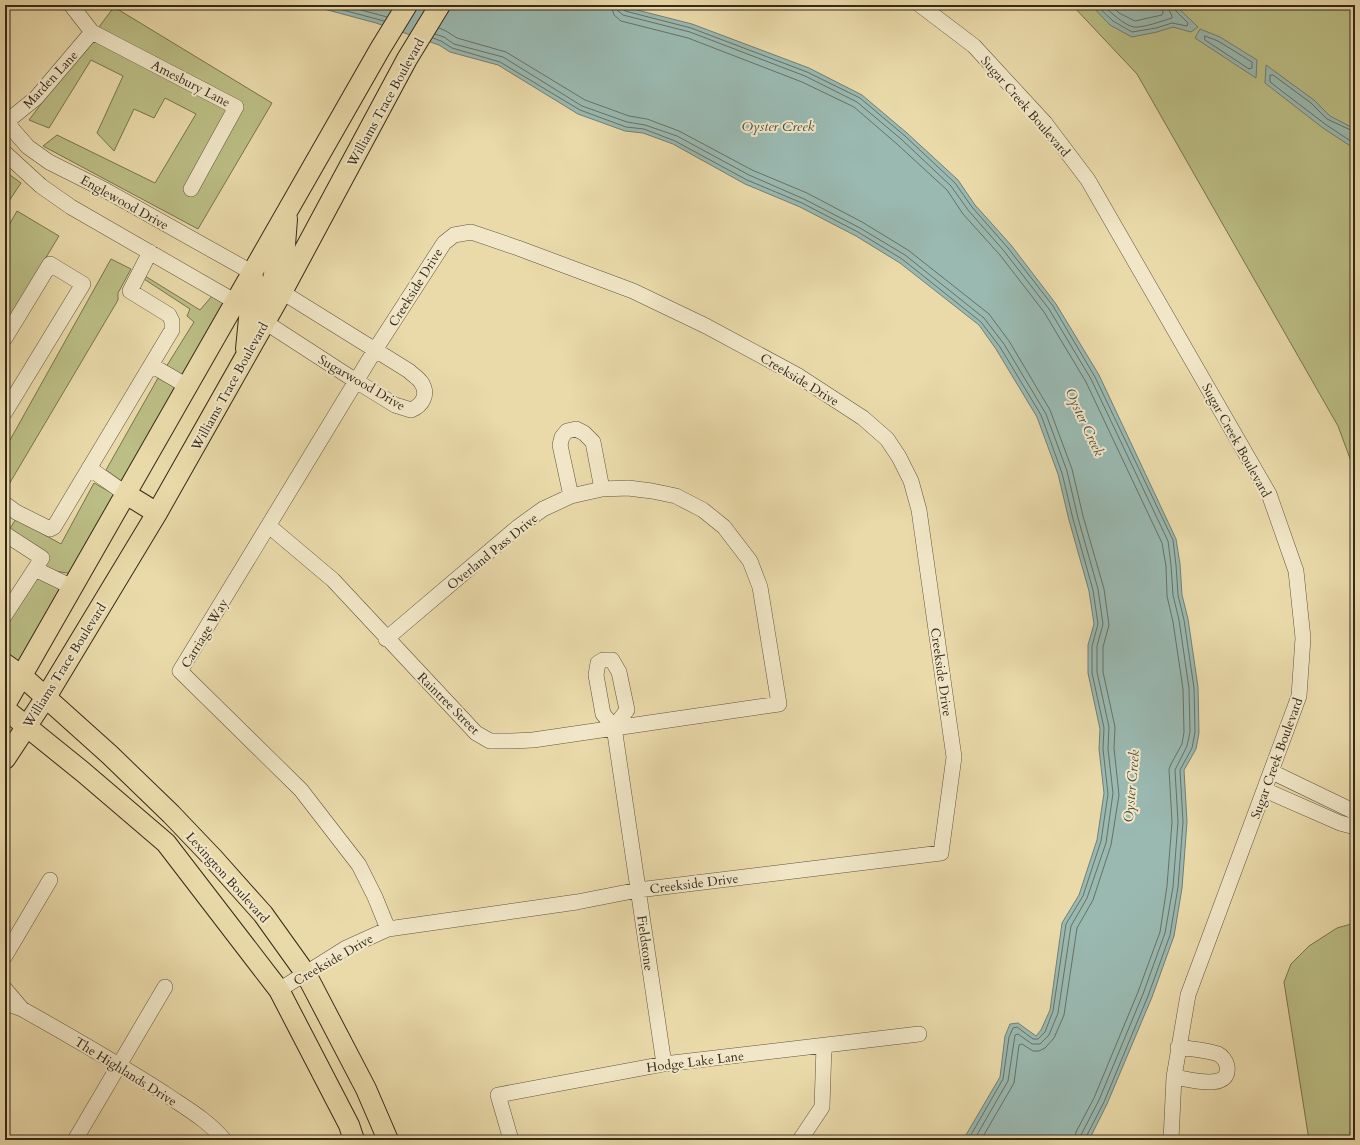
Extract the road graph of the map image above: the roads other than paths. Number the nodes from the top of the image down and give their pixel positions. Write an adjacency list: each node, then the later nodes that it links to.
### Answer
1 (71, 5): 5 (street, Amesbury Lane)
2 (407, 5): 9 (main road)
3 (440, 5): 12 (main road, Williams Trace Boulevard)
4 (920, 5): 43 (street, Sugar Creek Boulevard)
5 (92, 32): 6 (street, Marden Lane); 8 (street, Amesbury Lane)
6 (5, 122): 11 (street, Englewood Drive)
7 (5, 153): 10 (street)
8 (191, 189)
9 (288, 212): 11 (main road); 14 (main road)
10 (150, 252): 13 (street); 18 (street)
11 (253, 273): 13 (main road); 17 (main road)
12 (282, 292): 14 (main road, Williams Trace Boulevard); 16 (street, Sugarwood Drive)
13 (236, 302): 20 (main road)
14 (265, 322): 17 (main road, Williams Trace Boulevard); 19 (street, Sugarwood Drive)
15 (5, 338): 21 (street)
16 (375, 350): 19 (street, Carriage Way); 19 (street, Sugarwood Drive); 48 (street, Creekside Drive)
17 (246, 355): 27 (main road, Williams Trace Boulevard)
18 (151, 365): 20 (street); 22 (street)
19 (356, 382): 28 (street, Carriage Way)
20 (187, 386): 24 (main road)
21 (5, 412)
22 (90, 468): 24 (street); 26 (street)
23 (602, 489): 25 (street, Overland Pass Drive); 25 (street); 37 (street, Overland Pass Drive)
24 (126, 494): 27 (main road); 31 (main road)
25 (571, 496): 33 (street, Overland Pass Drive)
26 (5, 504)
27 (157, 513): 36 (main road, Williams Trace Boulevard)
28 (269, 526): 33 (street, Raintree Street); 49 (street, Carriage Way)
29 (5, 534): 30 (street)
30 (34, 569): 31 (street); 32 (street)
31 (72, 587): 35 (main road)
32 (5, 615)
33 (386, 639): 41 (street, Raintree Street)
34 (5, 664): 35 (main road, Lexington Boulevard)
35 (22, 676): 36 (main road, Lexington Boulevard); 38 (main road)
36 (46, 697): 40 (main road, Williams Trace Boulevard); 51 (main road, Lexington Boulevard)
37 (779, 704): 41 (street, Raintree Street)
38 (5, 705)
39 (5, 710): 40 (main road, Lexington Boulevard)
40 (26, 726): 42 (main road, Williams Trace Boulevard); 54 (main road, Lexington Boulevard)
41 (614, 727): 48 (street, Fieldstone)
42 (5, 759)
43 (1272, 772): 44 (street, Sugar Creek Boulevard); 45 (street)
44 (1265, 790): 46 (street); 59 (street, Sugar Creek Boulevard)
45 (1355, 812)
46 (1355, 827)
47 (50, 880): 50 (street)
48 (638, 890): 49 (street, Creekside Drive); 60 (street, Fieldstone)
49 (388, 929): 51 (street, Creekside Drive)
50 (5, 956)
51 (306, 974): 54 (street, Creekside Drive); 66 (main road, Lexington Boulevard)
52 (165, 987): 61 (street)
53 (5, 989): 56 (street, The Highlands Drive)
54 (279, 990): 65 (main road, Lexington Boulevard)
55 (5, 1003): 56 (street, The Highlands Drive)
56 (22, 1009): 61 (street, The Highlands Drive)
57 (919, 1034): 58 (street, Hodge Lake Lane)
58 (824, 1046): 60 (street, Hodge Lake Lane); 68 (street)
59 (1178, 1047): 62 (street, Sugar Creek Boulevard); 62 (street)
60 (664, 1064): 67 (street, Hodge Lake Lane)
61 (120, 1065): 63 (street); 64 (street, The Highlands Drive)
62 (1174, 1077): 69 (street, Sugar Creek Boulevard)
63 (74, 1140)
64 (224, 1140)
65 (354, 1140)
66 (388, 1140)
67 (511, 1140)
68 (800, 1140)
69 (1171, 1140)

